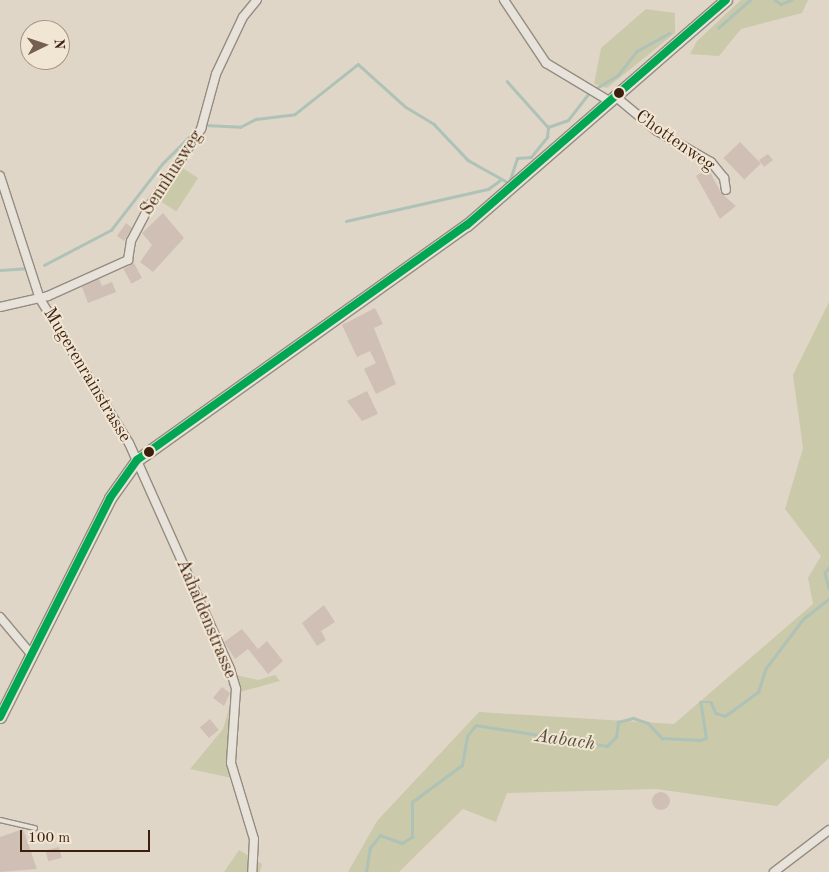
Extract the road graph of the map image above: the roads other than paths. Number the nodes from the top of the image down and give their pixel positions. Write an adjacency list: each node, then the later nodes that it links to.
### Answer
1 (256, 0): 7 (street, Sennhusweg)
2 (504, 0): 4 (street, Chottenweg)
3 (726, 0): 4 (main road)
4 (614, 100): 6 (street, Chottenweg); 9 (main road)
5 (0, 176): 7 (street, Mugerenrainstrasse)
6 (726, 190)
7 (40, 299): 8 (street); 9 (street, Mugerenrainstrasse)
8 (0, 307)
9 (137, 460): 11 (main road); 16 (street, Aahaldenstrasse)
10 (0, 617): 11 (street)
11 (31, 654): 12 (main road)
12 (0, 717)
13 (0, 820): 14 (lane)
14 (35, 828)
15 (829, 830): 17 (street)
16 (252, 872)
17 (774, 872)

